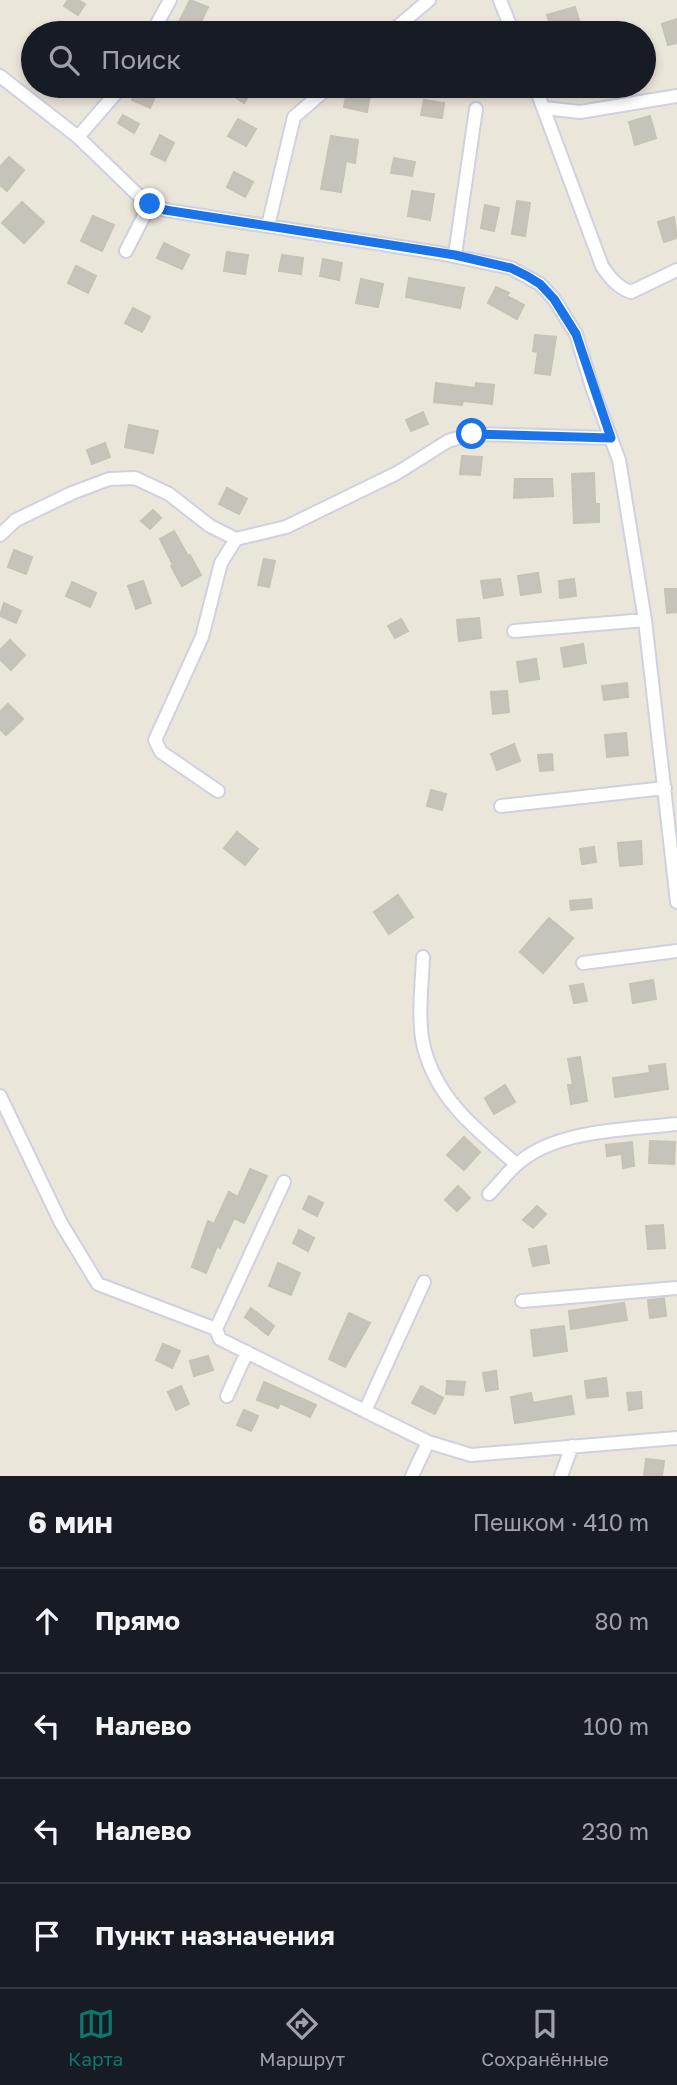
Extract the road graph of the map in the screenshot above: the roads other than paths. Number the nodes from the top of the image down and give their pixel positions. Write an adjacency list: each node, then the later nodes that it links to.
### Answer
1 (170, 0): 5 (street)
2 (429, 0): 4 (street)
3 (500, 0): 7 (street)
4 (412, 5): 6 (street)
5 (159, 21)
6 (399, 21)
7 (508, 21)
8 (0, 76): 9 (street)
9 (21, 91)
10 (677, 96): 15 (street)
11 (31, 98): 17 (street)
12 (112, 98): 17 (street)
13 (316, 98): 19 (street)
14 (540, 98): 15 (street)
15 (544, 108): 22 (street)
16 (476, 109): 21 (street)
17 (78, 137): 18 (street)
18 (150, 204): 19 (street); 20 (street)
19 (268, 226): 21 (street)
20 (126, 251)
21 (455, 255): 23 (street)
22 (677, 270)
23 (611, 438): 25 (street); 26 (street)
24 (0, 536): 25 (street)
25 (236, 539): 29 (street)
26 (645, 620): 27 (street); 28 (street)
27 (514, 631)
28 (665, 788): 30 (street); 31 (street)
29 (218, 791)
30 (501, 806)
31 (677, 902)
32 (677, 951): 34 (street)
33 (423, 957): 37 (street)
34 (583, 963)
35 (0, 1096): 43 (street)
36 (677, 1124): 37 (street)
37 (516, 1164): 39 (street)
38 (284, 1182): 43 (street)
39 (489, 1194)
40 (424, 1282): 46 (street)
41 (677, 1288): 42 (street)
42 (522, 1301)
43 (216, 1329): 44 (street)
44 (247, 1352): 45 (street); 46 (street)
45 (227, 1396)
46 (365, 1411): 48 (street)
47 (677, 1438): 49 (street)
48 (428, 1442): 49 (street); 50 (street)
49 (572, 1446): 51 (street)
50 (412, 1476)
51 (561, 1476)

